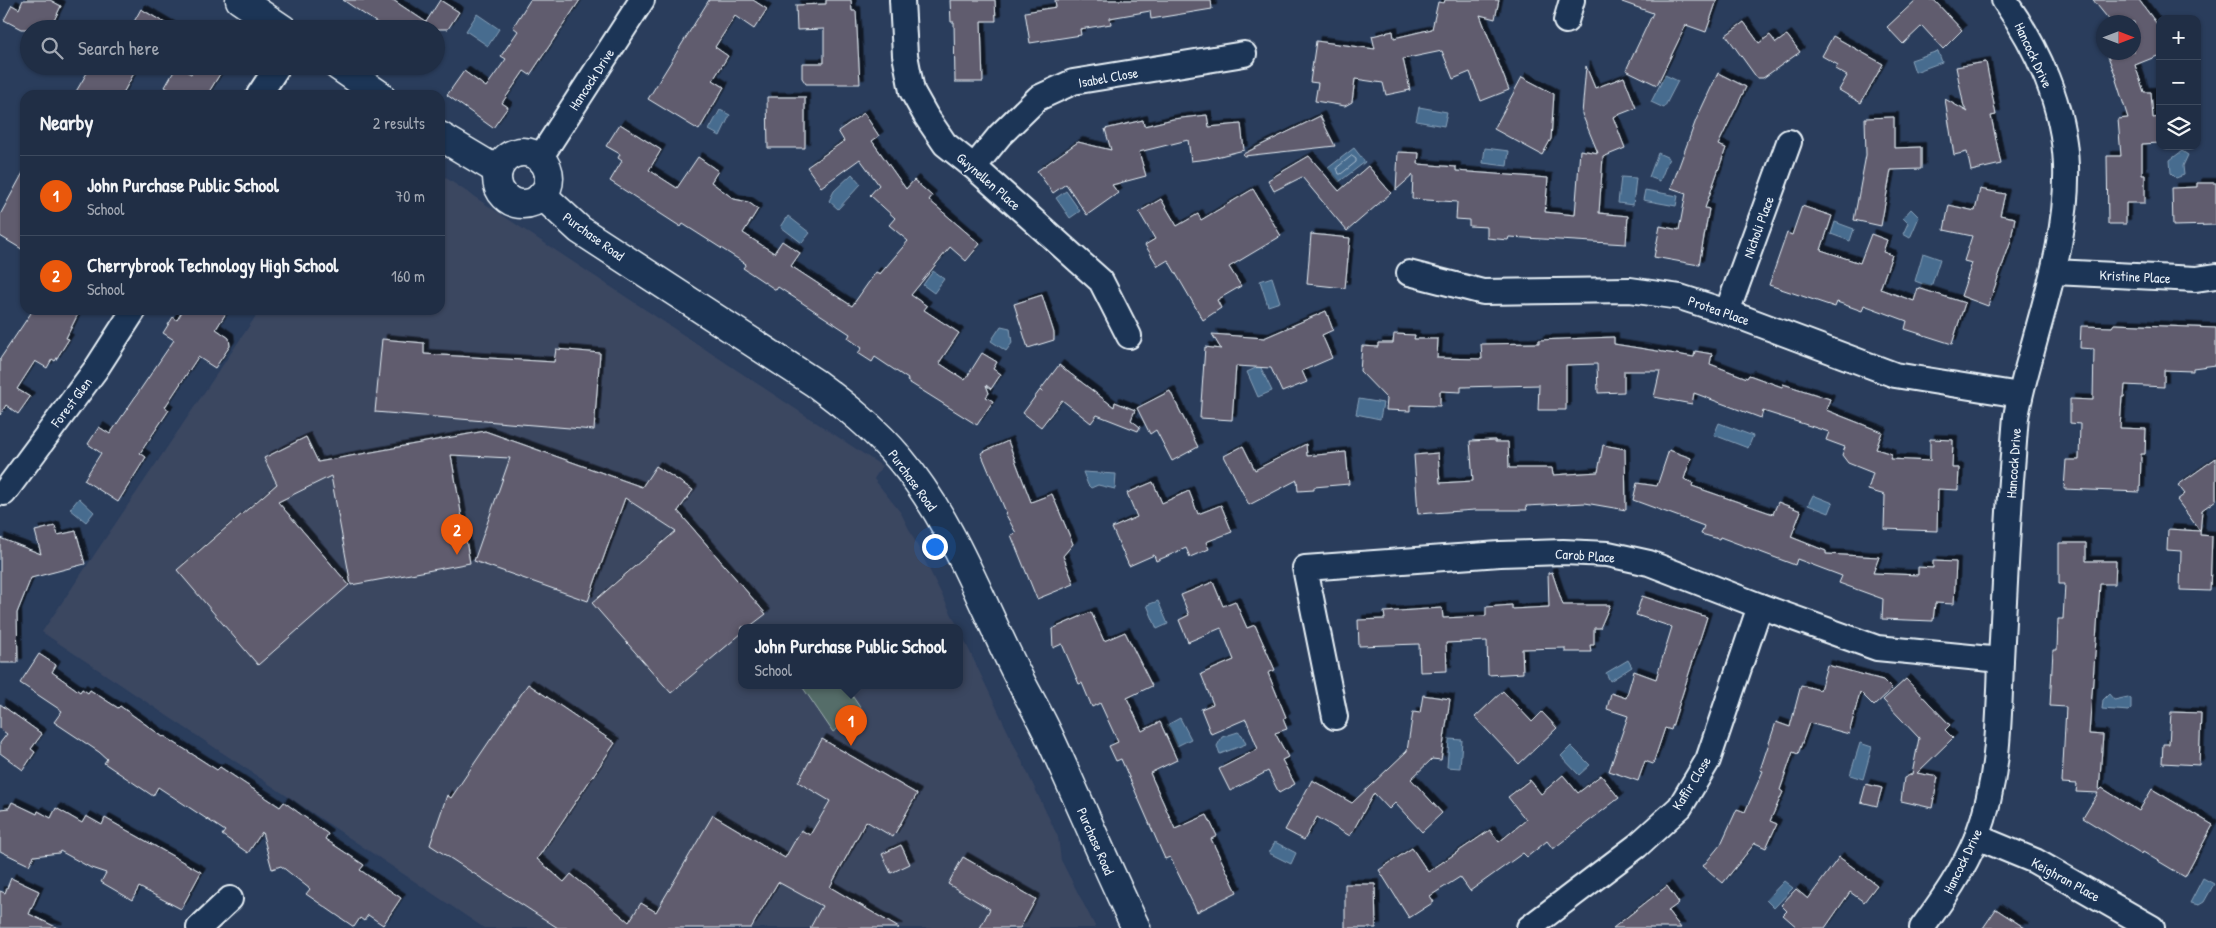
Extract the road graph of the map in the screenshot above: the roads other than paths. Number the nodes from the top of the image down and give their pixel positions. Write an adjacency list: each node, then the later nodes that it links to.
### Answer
1 (240, 0): 5 (main road)
2 (642, 0): 13 (street, Hancock Drive)
3 (902, 0): 14 (street, Gwynellen Place)
4 (2004, 0): 17 (street, Hancock Drive)
5 (270, 20)
6 (1244, 54): 14 (street, Isabel Close)
7 (272, 75): 9 (street)
8 (351, 75): 10 (main road)
9 (262, 90)
10 (373, 90)
11 (445, 139): 15 (main road)
12 (1789, 142): 20 (street, Nicholi Place)
13 (540, 158): 15 (main road); 16 (main road)
14 (974, 167): 22 (street, Gwynellen Place)
15 (497, 170): 16 (main road)
16 (542, 195): 31 (main road, Purchase Road)
17 (2054, 272): 19 (street, Kristine Place); 23 (street, Hancock Drive)
18 (1409, 274): 20 (street, Protea Place)
19 (2216, 276)
20 (1727, 312): 23 (street, Protea Place)
21 (131, 315): 24 (street, Forest Glen)
22 (1129, 336)
23 (2020, 395): 26 (street, Hancock Drive)
24 (4, 493)
25 (1760, 606): 26 (street, Carob Place); 27 (street, Carob Place); 32 (street, Kaffir Close)
26 (2002, 660): 28 (street, Hancock Drive)
27 (1335, 717)
28 (1977, 837): 33 (street, Hancock Drive); 34 (street, Keighran Place)
29 (230, 899): 30 (street)
30 (199, 928)
31 (1136, 928)
32 (1529, 928)
33 (1922, 928)
34 (2152, 928)

